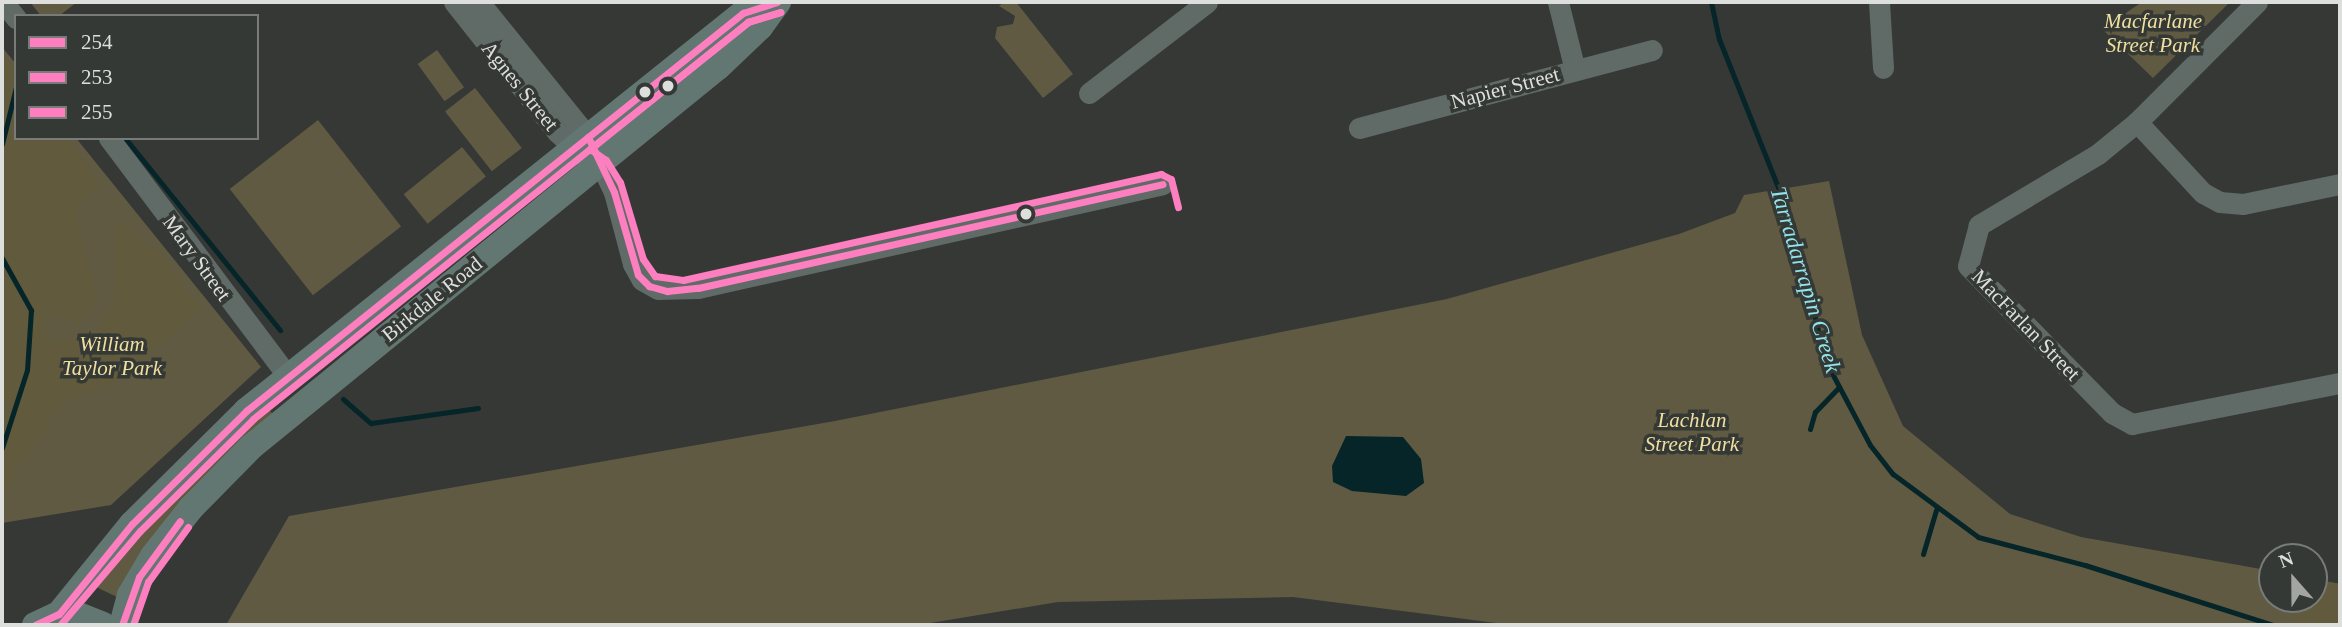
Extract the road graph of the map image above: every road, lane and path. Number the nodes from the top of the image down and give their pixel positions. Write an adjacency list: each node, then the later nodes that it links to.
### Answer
1 (454, 2): 15 (street, Agnes Street)
2 (480, 2): 15 (street, Agnes Street)
3 (778, 2): 15 (main road, Birkdale Road); 16 (main road, Birkdale Road)
4 (1207, 2): 11 (street)
5 (1558, 2): 10 (street)
6 (1879, 2): 9 (street)
7 (2257, 2): 12 (street, MacFarlan Street)
8 (1652, 50): 10 (street, Napier Street)
9 (1883, 68)
10 (1575, 70): 13 (street, Napier Street)
11 (1089, 93)
12 (2137, 122): 18 (street); 20 (street, MacFarlan Street)
13 (1359, 128)
14 (110, 140): 19 (street, Mary Street)
15 (580, 143): 16 (street, Agnes Street); 19 (main road, Birkdale Road)
16 (598, 167): 17 (street); 24 (main road, Birkdale Road)
17 (1163, 184)
18 (2340, 184)
19 (288, 376): 21 (main road, Birkdale Road)
20 (2340, 383)
21 (59, 614): 22 (main road); 23 (main road)
22 (35, 625)
23 (103, 625)
24 (122, 625)

